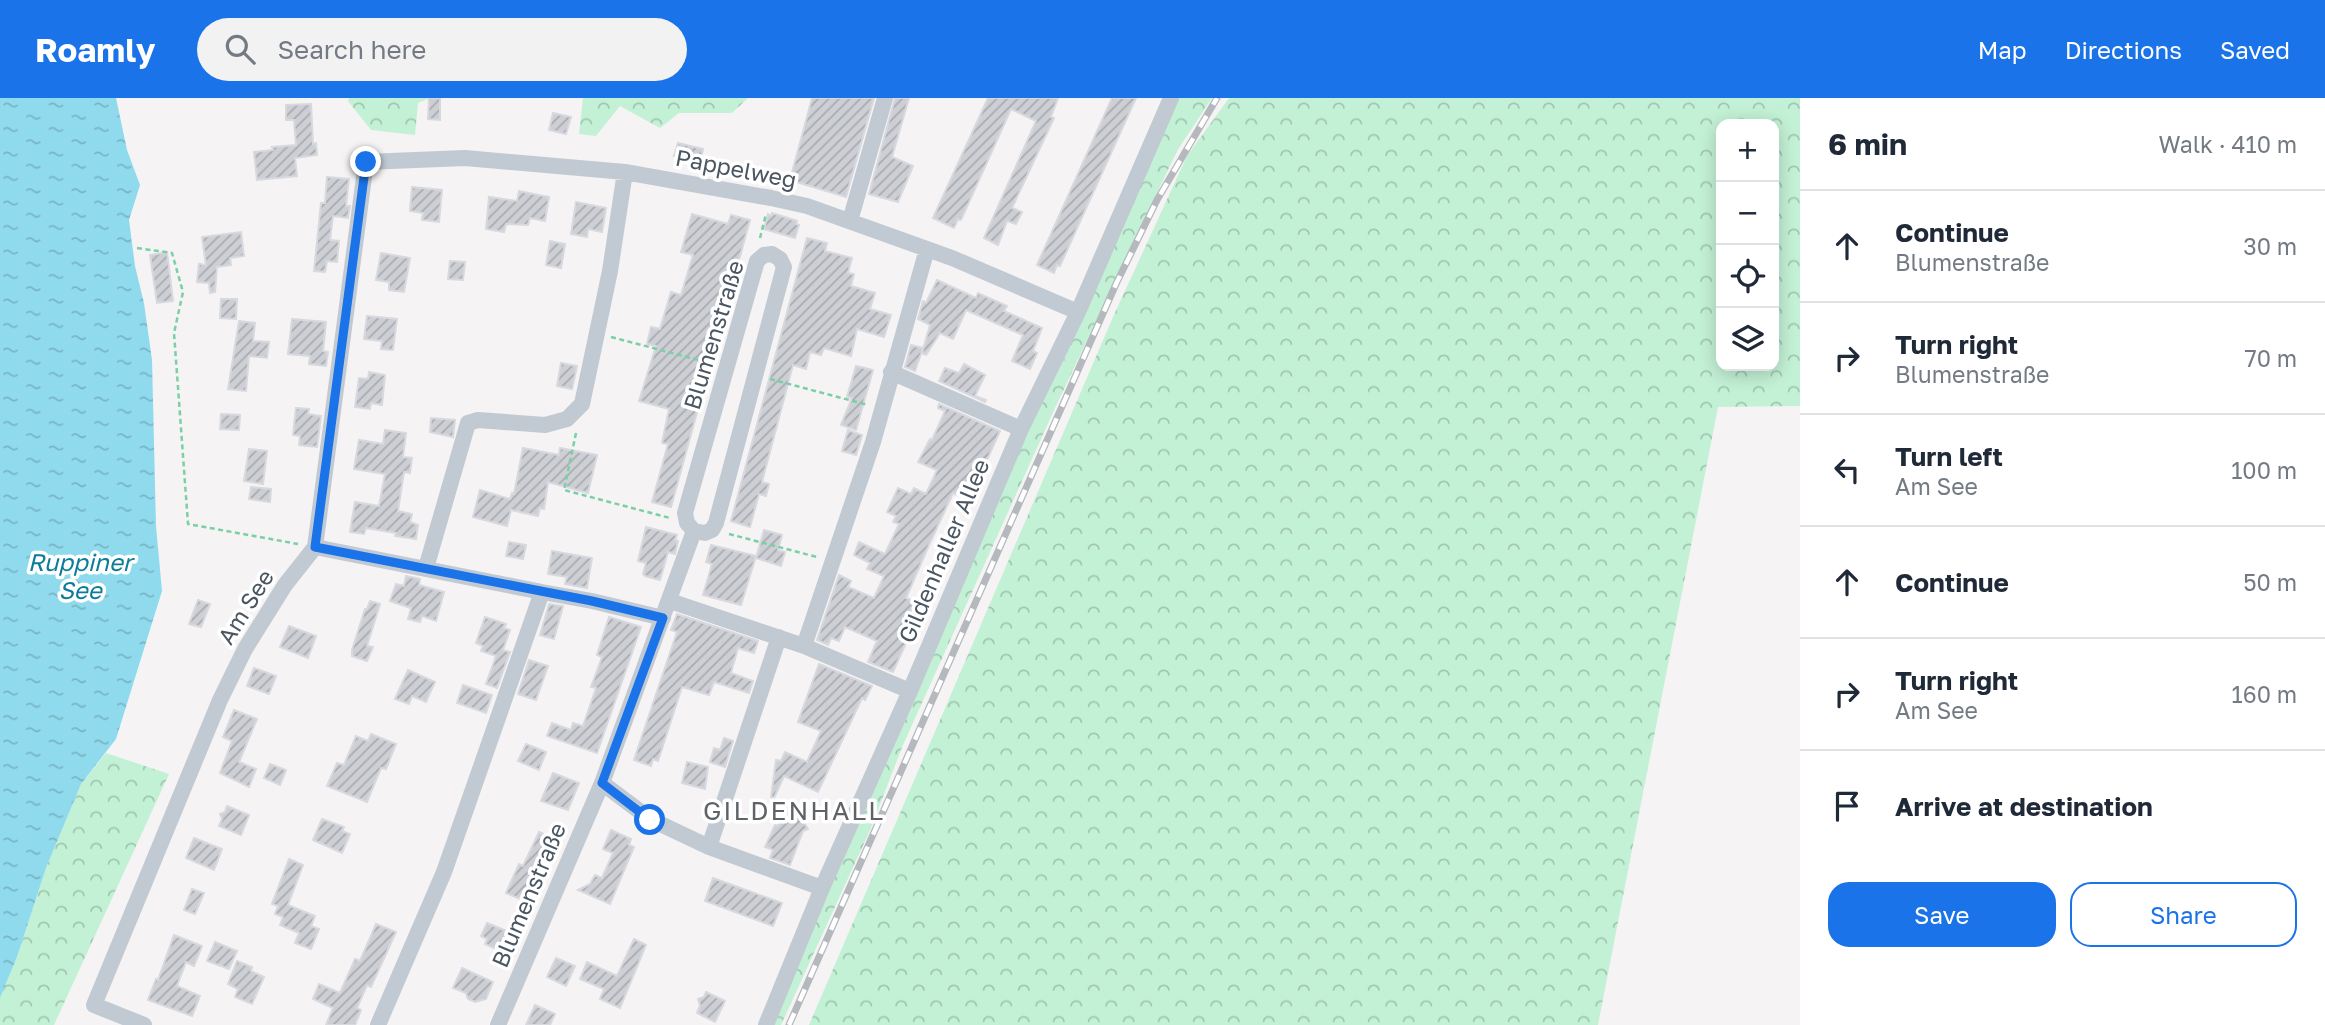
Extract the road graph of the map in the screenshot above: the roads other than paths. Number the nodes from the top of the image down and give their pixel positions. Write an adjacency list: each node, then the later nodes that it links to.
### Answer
1 (885, 98): 4 (street)
2 (1171, 98): 6 (street, Gildenhaller Allee)
3 (625, 172): 4 (street, Pappelweg); 10 (street, Pappelweg); 11 (street)
4 (850, 221): 5 (street, Pappelweg)
5 (927, 249): 6 (street, Pappelweg); 7 (street)
6 (1078, 312): 8 (street, Gildenhaller Allee)
7 (891, 372): 8 (street); 16 (street)
8 (1021, 429): 17 (street, Gildenhaller Allee)
9 (690, 527): 9 (street, Blumenstraße); 13 (street, Blumenstraße)
10 (315, 547): 11 (street); 21 (street, Am See)
11 (426, 568): 12 (street)
12 (542, 592): 14 (street); 22 (street)
13 (670, 601): 14 (street, Blumenstraße); 15 (street)
14 (663, 618): 18 (street, Blumenstraße)
15 (779, 637): 16 (street); 19 (street)
16 (804, 646): 17 (street)
17 (910, 691): 20 (street, Gildenhaller Allee)
18 (602, 783): 19 (street); 23 (street, Blumenstraße)
19 (709, 847): 20 (street)
20 (822, 888): 24 (street, Gildenhaller Allee)
21 (144, 1025)
22 (378, 1025)
23 (498, 1025)
24 (766, 1025)

